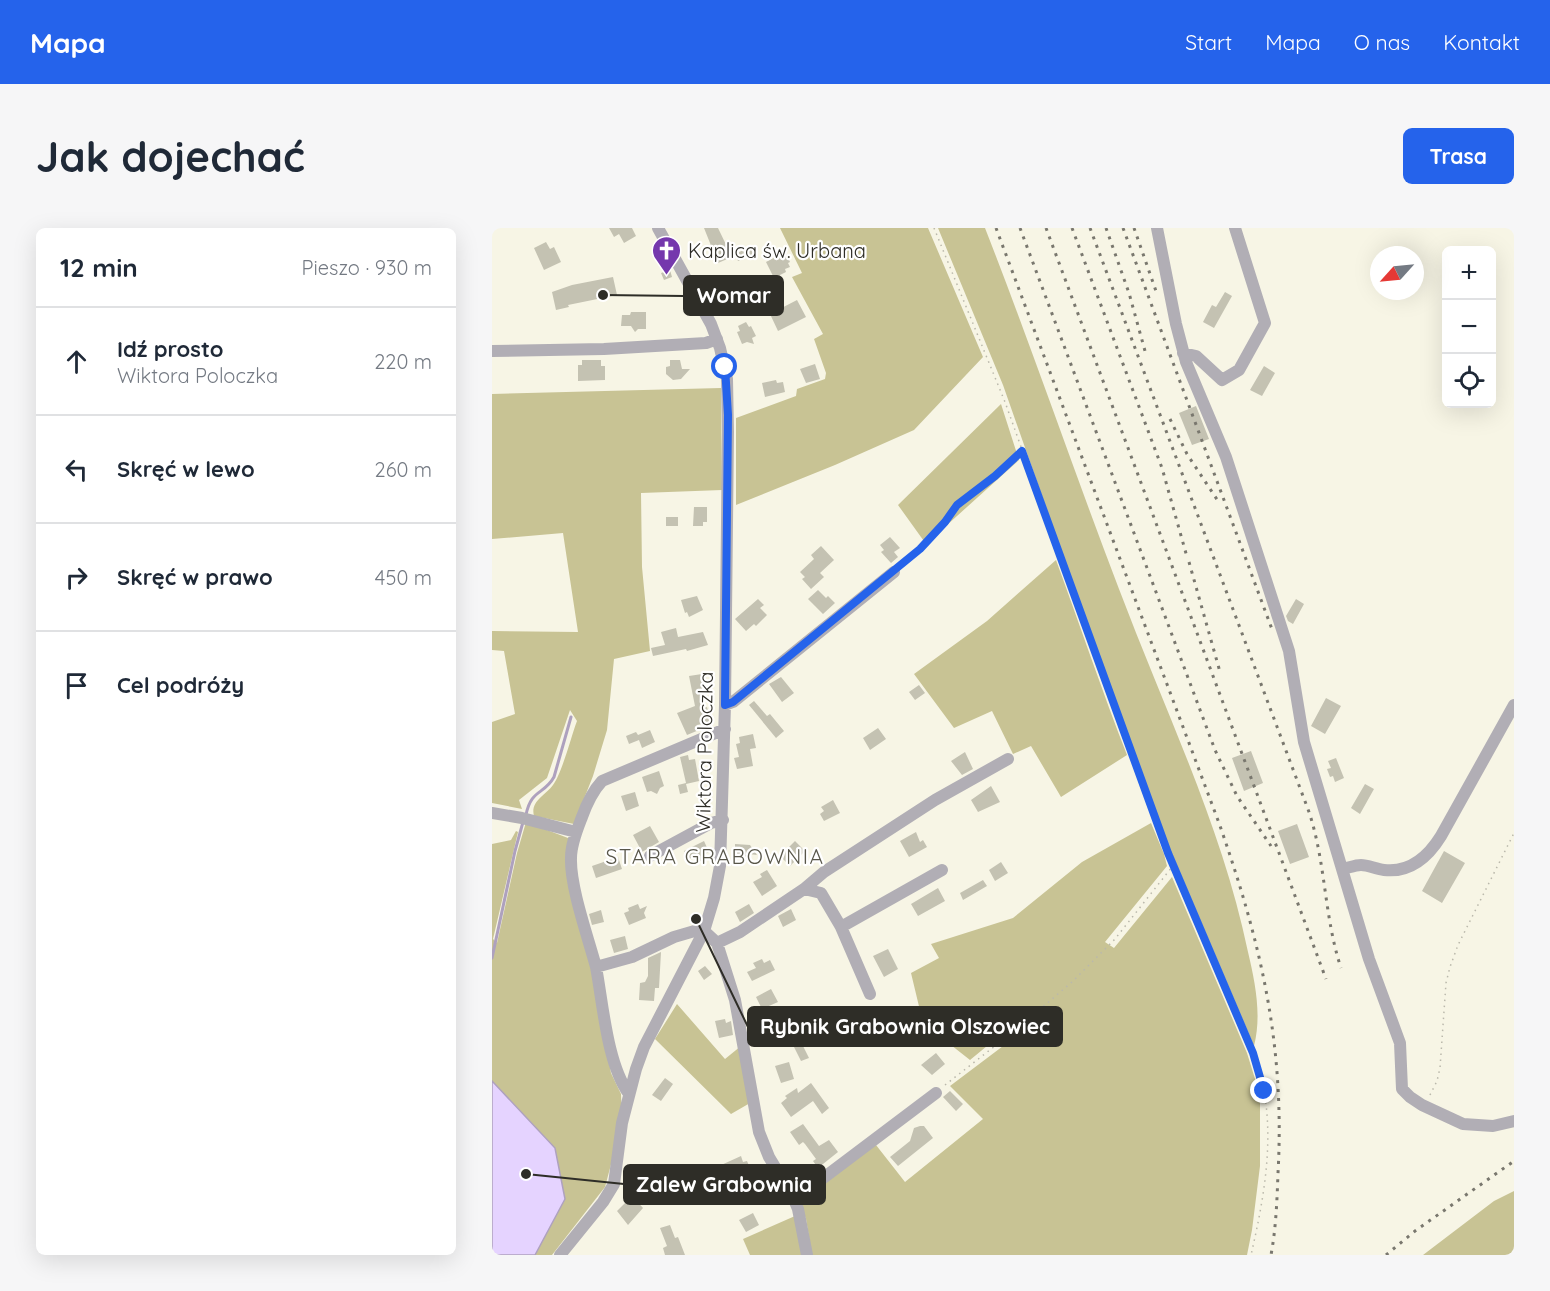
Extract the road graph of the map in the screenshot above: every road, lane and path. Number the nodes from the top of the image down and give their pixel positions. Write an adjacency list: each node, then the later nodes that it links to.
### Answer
1 (658, 228): 5 (street, Wiktora Poloczka)
2 (934, 228): 8 (path)
3 (1157, 228): 7 (street)
4 (1235, 228): 7 (street)
5 (717, 339): 6 (street); 10 (street, Wiktora Poloczka)
6 (492, 351)
7 (1183, 353): 20 (street)
8 (1022, 451): 9 (path); 19 (path)
9 (894, 572): 10 (street)
10 (725, 705): 12 (street, Wiktora Poloczka)
11 (1514, 705): 20 (street)
12 (725, 729): 15 (street, Wiktora Poloczka); 16 (street)
13 (1008, 759): 22 (street)
14 (492, 813): 16 (street)
15 (723, 820): 18 (street); 24 (street, Wiktora Poloczka)
16 (576, 832): 26 (street)
17 (1514, 833): 30 (path)
18 (650, 856)
19 (1173, 866): 29 (path); 35 (path)
20 (1342, 869): 30 (street)
21 (942, 870): 23 (street)
22 (804, 889): 23 (street); 25 (street)
23 (841, 927): 27 (street)
24 (704, 931): 25 (street); 26 (street); 28 (street, Wiktora Poloczka)
25 (717, 943): 32 (street)
26 (596, 967): 28 (street)
27 (870, 994)
28 (629, 1094): 33 (street, Wiktora Poloczka)
29 (936, 1094): 32 (street)
30 (1422, 1105): 31 (street)
31 (1514, 1121)
32 (792, 1195): 34 (street)
33 (560, 1255)
34 (807, 1255)
35 (1251, 1255)

